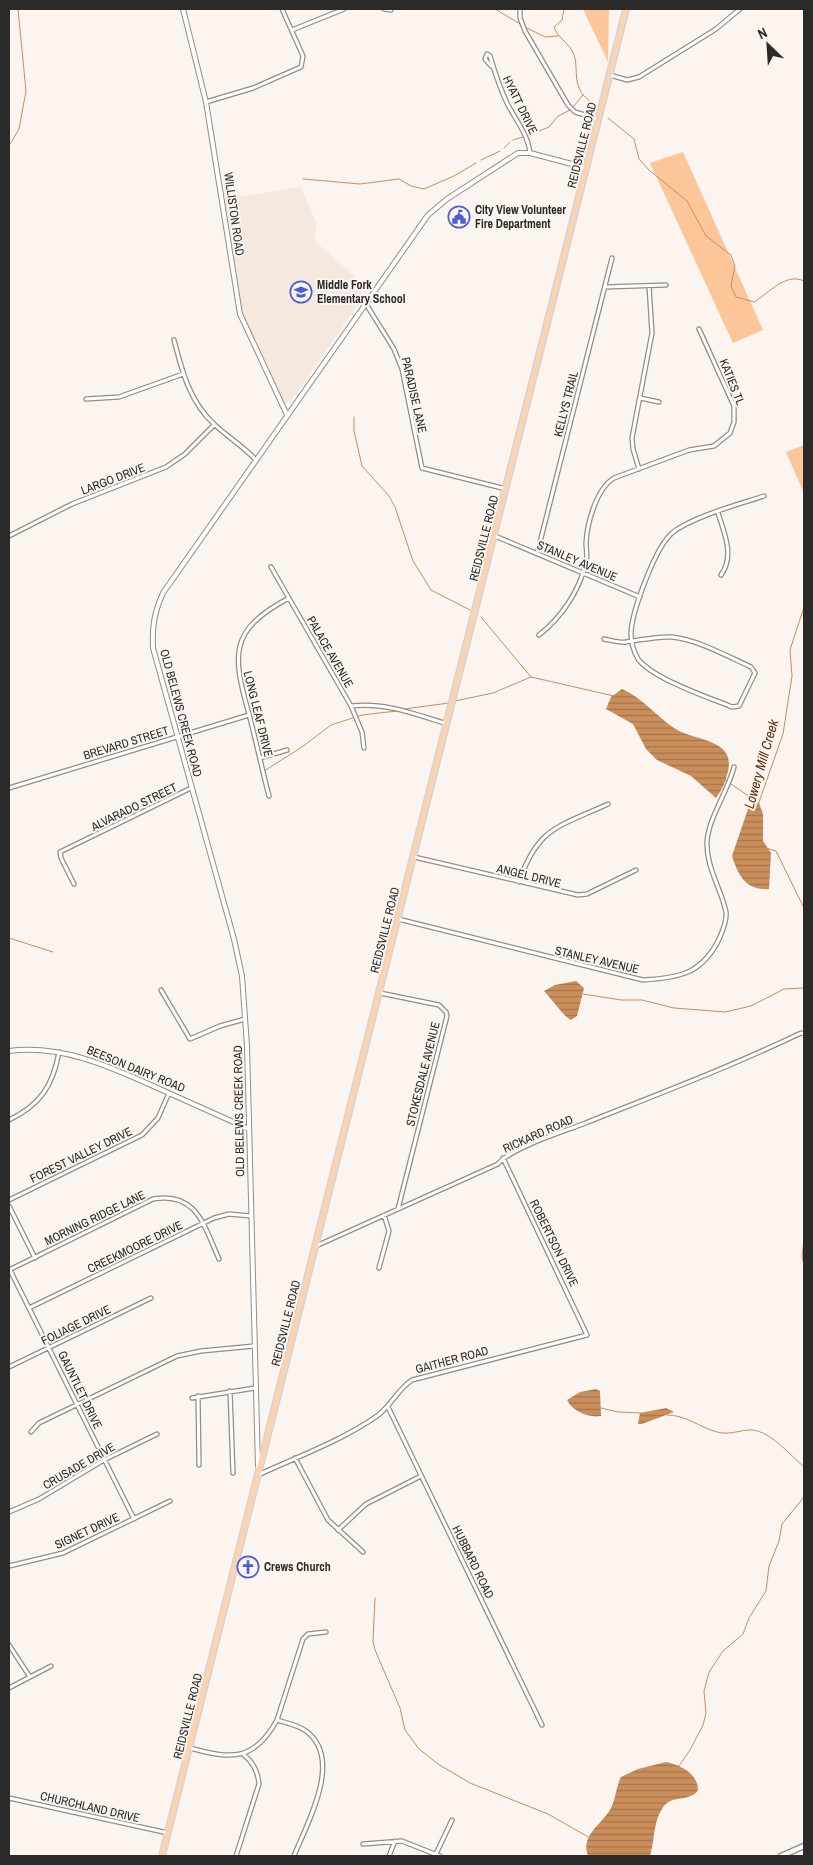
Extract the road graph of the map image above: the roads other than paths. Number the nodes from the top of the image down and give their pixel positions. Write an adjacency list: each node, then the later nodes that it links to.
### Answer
1 (183, 9): 12 (street, WILLISTON ROAD)
2 (282, 9): 9 (street)
3 (344, 9): 9 (street)
4 (384, 9): 7 (street)
5 (626, 9): 11 (highway, REIDSVILLE ROAD)
6 (740, 9): 11 (street)
7 (391, 10)
8 (520, 10): 13 (street)
9 (292, 30): 12 (street)
10 (492, 66): 14 (street, HYATT DRIVE)
11 (610, 75): 13 (highway, REIDSVILLE ROAD)
12 (206, 102): 27 (street, WILLISTON ROAD)
13 (599, 120): 15 (highway, REIDSVILLE ROAD)
14 (530, 153): 15 (street); 20 (street, OLD BELEWS CREEK ROAD)
15 (587, 168): 31 (highway, REIDSVILLE ROAD)
16 (612, 258): 19 (street, KELLYS TRAIL)
17 (666, 285): 18 (street)
18 (649, 286): 19 (street); 25 (street)
19 (604, 287): 36 (street, KELLYS TRAIL)
20 (366, 304): 27 (street, OLD BELEWS CREEK ROAD); 31 (street, PARADISE LANE)
21 (700, 329): 30 (street, KATIES TL)
22 (174, 340): 23 (street)
23 (183, 374): 24 (street); 28 (street)
24 (86, 398)
25 (640, 398): 26 (street); 30 (street)
26 (659, 402)
27 (287, 416): 29 (street, OLD BELEWS CREEK ROAD)
28 (214, 425): 29 (street); 34 (street, LARGO DRIVE)
29 (256, 460): 48 (street, OLD BELEWS CREEK ROAD)
30 (639, 469): 38 (street, KATIES TL)
31 (507, 489): 35 (highway, REIDSVILLE ROAD)
32 (764, 496): 33 (street)
33 (718, 513): 39 (street); 40 (street)
34 (9, 536)
35 (495, 536): 36 (street, STANLEY AVENUE); 47 (highway, REIDSVILLE ROAD)
36 (537, 554): 38 (street, STANLEY AVENUE)
37 (271, 567): 41 (street, PALACE AVENUE)
38 (582, 573): 40 (street, STANLEY AVENUE); 42 (street, KATIES TL)
39 (721, 575)
40 (640, 597): 44 (street)
41 (289, 598): 45 (street, PALACE AVENUE); 46 (street, LONG LEAF DRIVE)
42 (539, 635)
43 (604, 640): 44 (street)
44 (632, 640): 44 (street)
45 (351, 706): 47 (street); 49 (street, PALACE AVENUE)
46 (249, 715): 48 (street, BREVARD STREET); 51 (street, LONG LEAF DRIVE)
47 (448, 724): 57 (highway, REIDSVILLE ROAD)
48 (177, 736): 53 (street, BREVARD STREET); 54 (street, OLD BELEWS CREEK ROAD)
49 (364, 748)
50 (287, 750): 51 (street)
51 (260, 758): 55 (street, LONG LEAF DRIVE)
52 (734, 767): 61 (street, STANLEY AVENUE)
53 (9, 788)
54 (191, 788): 60 (street, ALVARADO STREET); 64 (street, OLD BELEWS CREEK ROAD)
55 (269, 796)
56 (608, 804): 59 (street)
57 (414, 856): 59 (street, ANGEL DRIVE); 61 (highway, REIDSVILLE ROAD)
58 (636, 870): 59 (street, ANGEL DRIVE)
59 (519, 882)
60 (74, 884)
61 (398, 919): 63 (highway, REIDSVILLE ROAD)
62 (161, 990): 64 (street)
63 (380, 993): 74 (street, STOKESDALE AVENUE); 78 (highway, REIDSVILLE ROAD)
64 (245, 1019): 70 (street, OLD BELEWS CREEK ROAD)
65 (804, 1034): 71 (street, RICKARD ROAD)
66 (9, 1051): 67 (street, BEESON DAIRY ROAD)
67 (59, 1052): 68 (street, BEESON DAIRY ROAD); 69 (street)
68 (169, 1093): 70 (street, BEESON DAIRY ROAD); 72 (street, FOREST VALLEY DRIVE)
69 (9, 1120)
70 (249, 1129): 75 (street, OLD BELEWS CREEK ROAD)
71 (503, 1158): 74 (street, RICKARD ROAD); 85 (street, ROBERTSON DRIVE)
72 (9, 1200)
73 (9, 1206): 79 (street)
74 (398, 1209): 76 (street, RICKARD ROAD)
75 (251, 1216): 77 (street, CREEKMOORE DRIVE); 86 (street, OLD BELEWS CREEK ROAD)
76 (384, 1216): 78 (street, RICKARD ROAD); 81 (street)
77 (203, 1224): 79 (street, MORNING RIDGE LANE); 80 (street, MORNING RIDGE LANE); 84 (street, CREEKMOORE DRIVE)
78 (316, 1246): 101 (highway, REIDSVILLE ROAD)
79 (35, 1258): 82 (street, MORNING RIDGE LANE)
80 (219, 1259)
81 (379, 1268)
82 (10, 1270): 84 (street, GAUNTLET DRIVE)
83 (151, 1298): 87 (street, FOLIAGE DRIVE)
84 (29, 1308): 87 (street, GAUNTLET DRIVE)
85 (587, 1335): 94 (street, GAITHER ROAD)
86 (254, 1346): 89 (street, OLD BELEWS CREEK ROAD); 93 (street)
87 (49, 1348): 88 (street, FOLIAGE DRIVE); 93 (street, GAUNTLET DRIVE)
88 (9, 1367)
89 (255, 1388): 90 (street); 101 (street, OLD BELEWS CREEK ROAD)
90 (230, 1391): 91 (street); 100 (street)
91 (198, 1396): 92 (street); 99 (street)
92 (192, 1398)
93 (76, 1404): 95 (street); 98 (street, GAUNTLET DRIVE)
94 (388, 1407): 97 (street, GAITHER ROAD); 102 (street, HUBBARD ROAD)
95 (31, 1432)
96 (157, 1434): 98 (street, CRUSADE DRIVE)
97 (295, 1458): 101 (street, GAITHER ROAD); 106 (street)
98 (104, 1460): 104 (street, CRUSADE DRIVE); 105 (street, GAUNTLET DRIVE)
99 (199, 1465)
100 (233, 1473)
101 (258, 1475): 116 (highway, REIDSVILLE ROAD)
102 (421, 1476): 106 (street); 115 (street, HUBBARD ROAD)
103 (170, 1501): 105 (street, SIGNET DRIVE)
104 (9, 1512)
105 (134, 1519): 108 (street, SIGNET DRIVE)
106 (338, 1530): 107 (street)
107 (363, 1552)
108 (9, 1566)
109 (326, 1632): 114 (street)
110 (9, 1645): 112 (street)
111 (51, 1666): 112 (street)
112 (30, 1677): 113 (street)
113 (9, 1688)
114 (277, 1720): 117 (street); 127 (street)
115 (542, 1725)
116 (190, 1748): 117 (street); 120 (highway, REIDSVILLE ROAD)
117 (244, 1755): 126 (street)
118 (9, 1798): 120 (street, CHURCHLAND DRIVE)
119 (452, 1820): 124 (street)
120 (168, 1833): 125 (highway, REIDSVILLE ROAD)
121 (395, 1841): 122 (street); 124 (street); 128 (street)
122 (363, 1844)
123 (804, 1846): 130 (main road)
124 (435, 1855): 129 (street)
125 (162, 1856)
126 (236, 1856)
127 (294, 1856)
128 (389, 1856)
129 (440, 1856)
130 (781, 1856)

